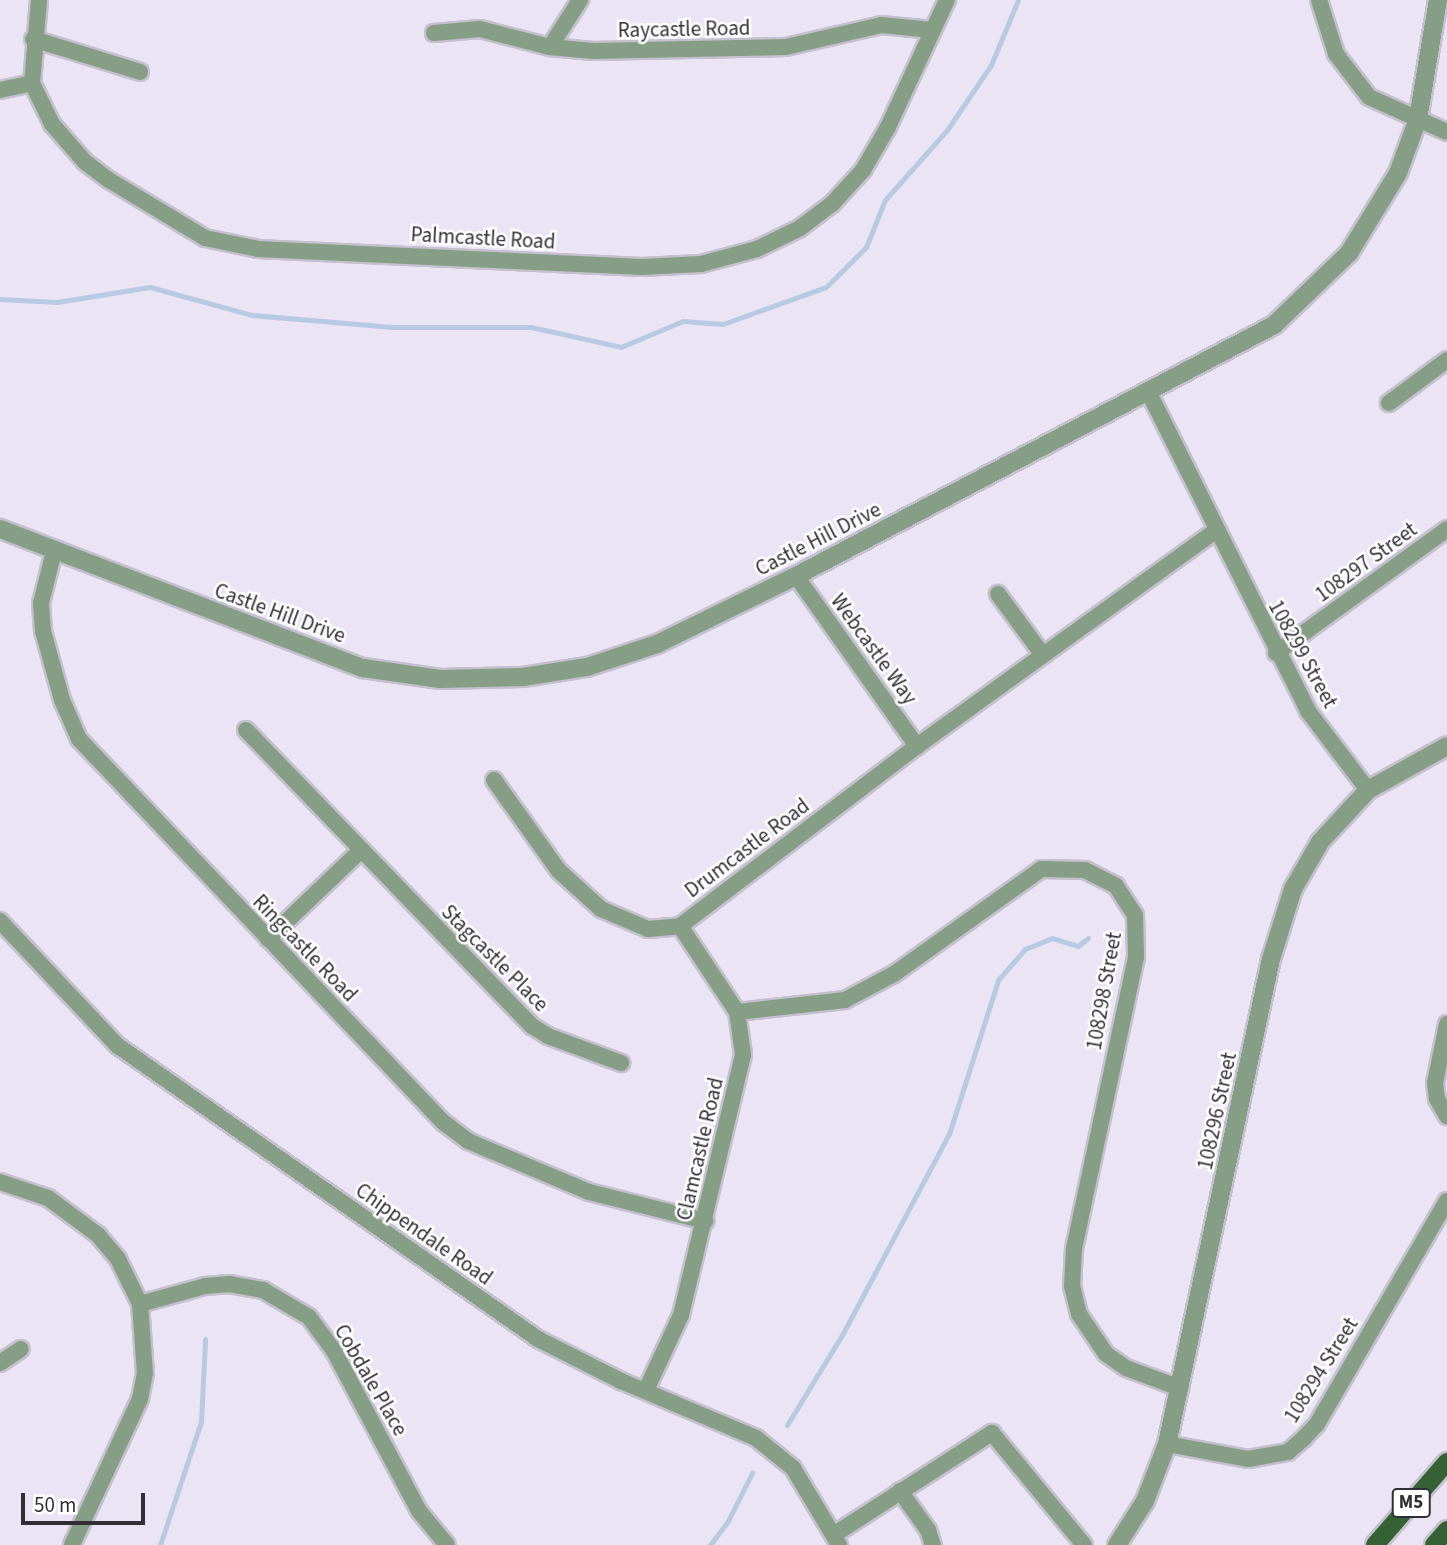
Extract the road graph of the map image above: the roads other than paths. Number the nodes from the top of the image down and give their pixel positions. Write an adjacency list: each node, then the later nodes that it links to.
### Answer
1 (38, 0): 8 (street, Palmcastle Road)
2 (580, 0): 9 (street)
3 (947, 0): 6 (street, Palmcastle Road)
4 (1319, 0): 13 (street)
5 (1438, 0): 13 (street, Castle Hill Drive)
6 (933, 30): 9 (street, Raycastle Road); 11 (street, Palmcastle Road)
7 (434, 33): 9 (street, Raycastle Road)
8 (33, 39): 10 (street); 11 (street, Palmcastle Road)
9 (550, 47)
10 (140, 72)
11 (32, 83): 12 (street)
12 (0, 90)
13 (1418, 119): 14 (street); 16 (street, Castle Hill Drive)
14 (1447, 132)
15 (1447, 360): 17 (street)
16 (1149, 393): 20 (street); 22 (street, Castle Hill Drive)
17 (1389, 403)
18 (0, 529): 21 (street, Castle Hill Drive)
19 (1447, 529): 24 (street, 108297 Street)
20 (1215, 531): 24 (street, 108299 Street); 25 (street, Drumcastle Road)
21 (54, 551): 22 (street, Castle Hill Drive); 34 (street, Ringcastle Road)
22 (796, 576): 27 (street, Webcastle Way)
23 (998, 594): 25 (street)
24 (1276, 653): 30 (street, 108299 Street)
25 (1042, 654): 27 (street, Drumcastle Road)
26 (246, 730): 31 (street, Stagcastle Place)
27 (917, 746): 33 (street, Drumcastle Road)
28 (1447, 746): 30 (street, 108296 Street)
29 (494, 780): 33 (street, Drumcastle Road)
30 (1367, 790): 45 (street, 108296 Street)
31 (361, 850): 34 (street); 37 (street, Stagcastle Place)
32 (0, 921): 46 (street, Chippendale Road)
33 (680, 926): 35 (street, Clamcastle Road)
34 (268, 939): 41 (street, Ringcastle Road)
35 (737, 1012): 41 (street, Clamcastle Road); 45 (street, 108298 Street)
36 (1447, 1024): 38 (street)
37 (621, 1063)
38 (1447, 1116)
39 (0, 1182): 42 (street)
40 (1447, 1201): 47 (street, 108294 Street)
41 (705, 1221): 46 (street, Clamcastle Road)
42 (140, 1304): 52 (street); 53 (street, Cobdale Place)
43 (21, 1349): 44 (street)
44 (0, 1363)
45 (1180, 1388): 47 (street, 108296 Street)
46 (646, 1390): 51 (street, Chippendale Road)
47 (1167, 1444): 56 (street, 108296 Street)
48 (1447, 1462): 57 (main road, M5)
49 (900, 1491): 51 (street); 54 (street); 55 (street)
50 (1447, 1530): 58 (main road, M5)
51 (837, 1539)
52 (72, 1545)
53 (447, 1545)
54 (933, 1545)
55 (1084, 1545)
56 (1117, 1545)
57 (1375, 1545)
58 (1434, 1545)

